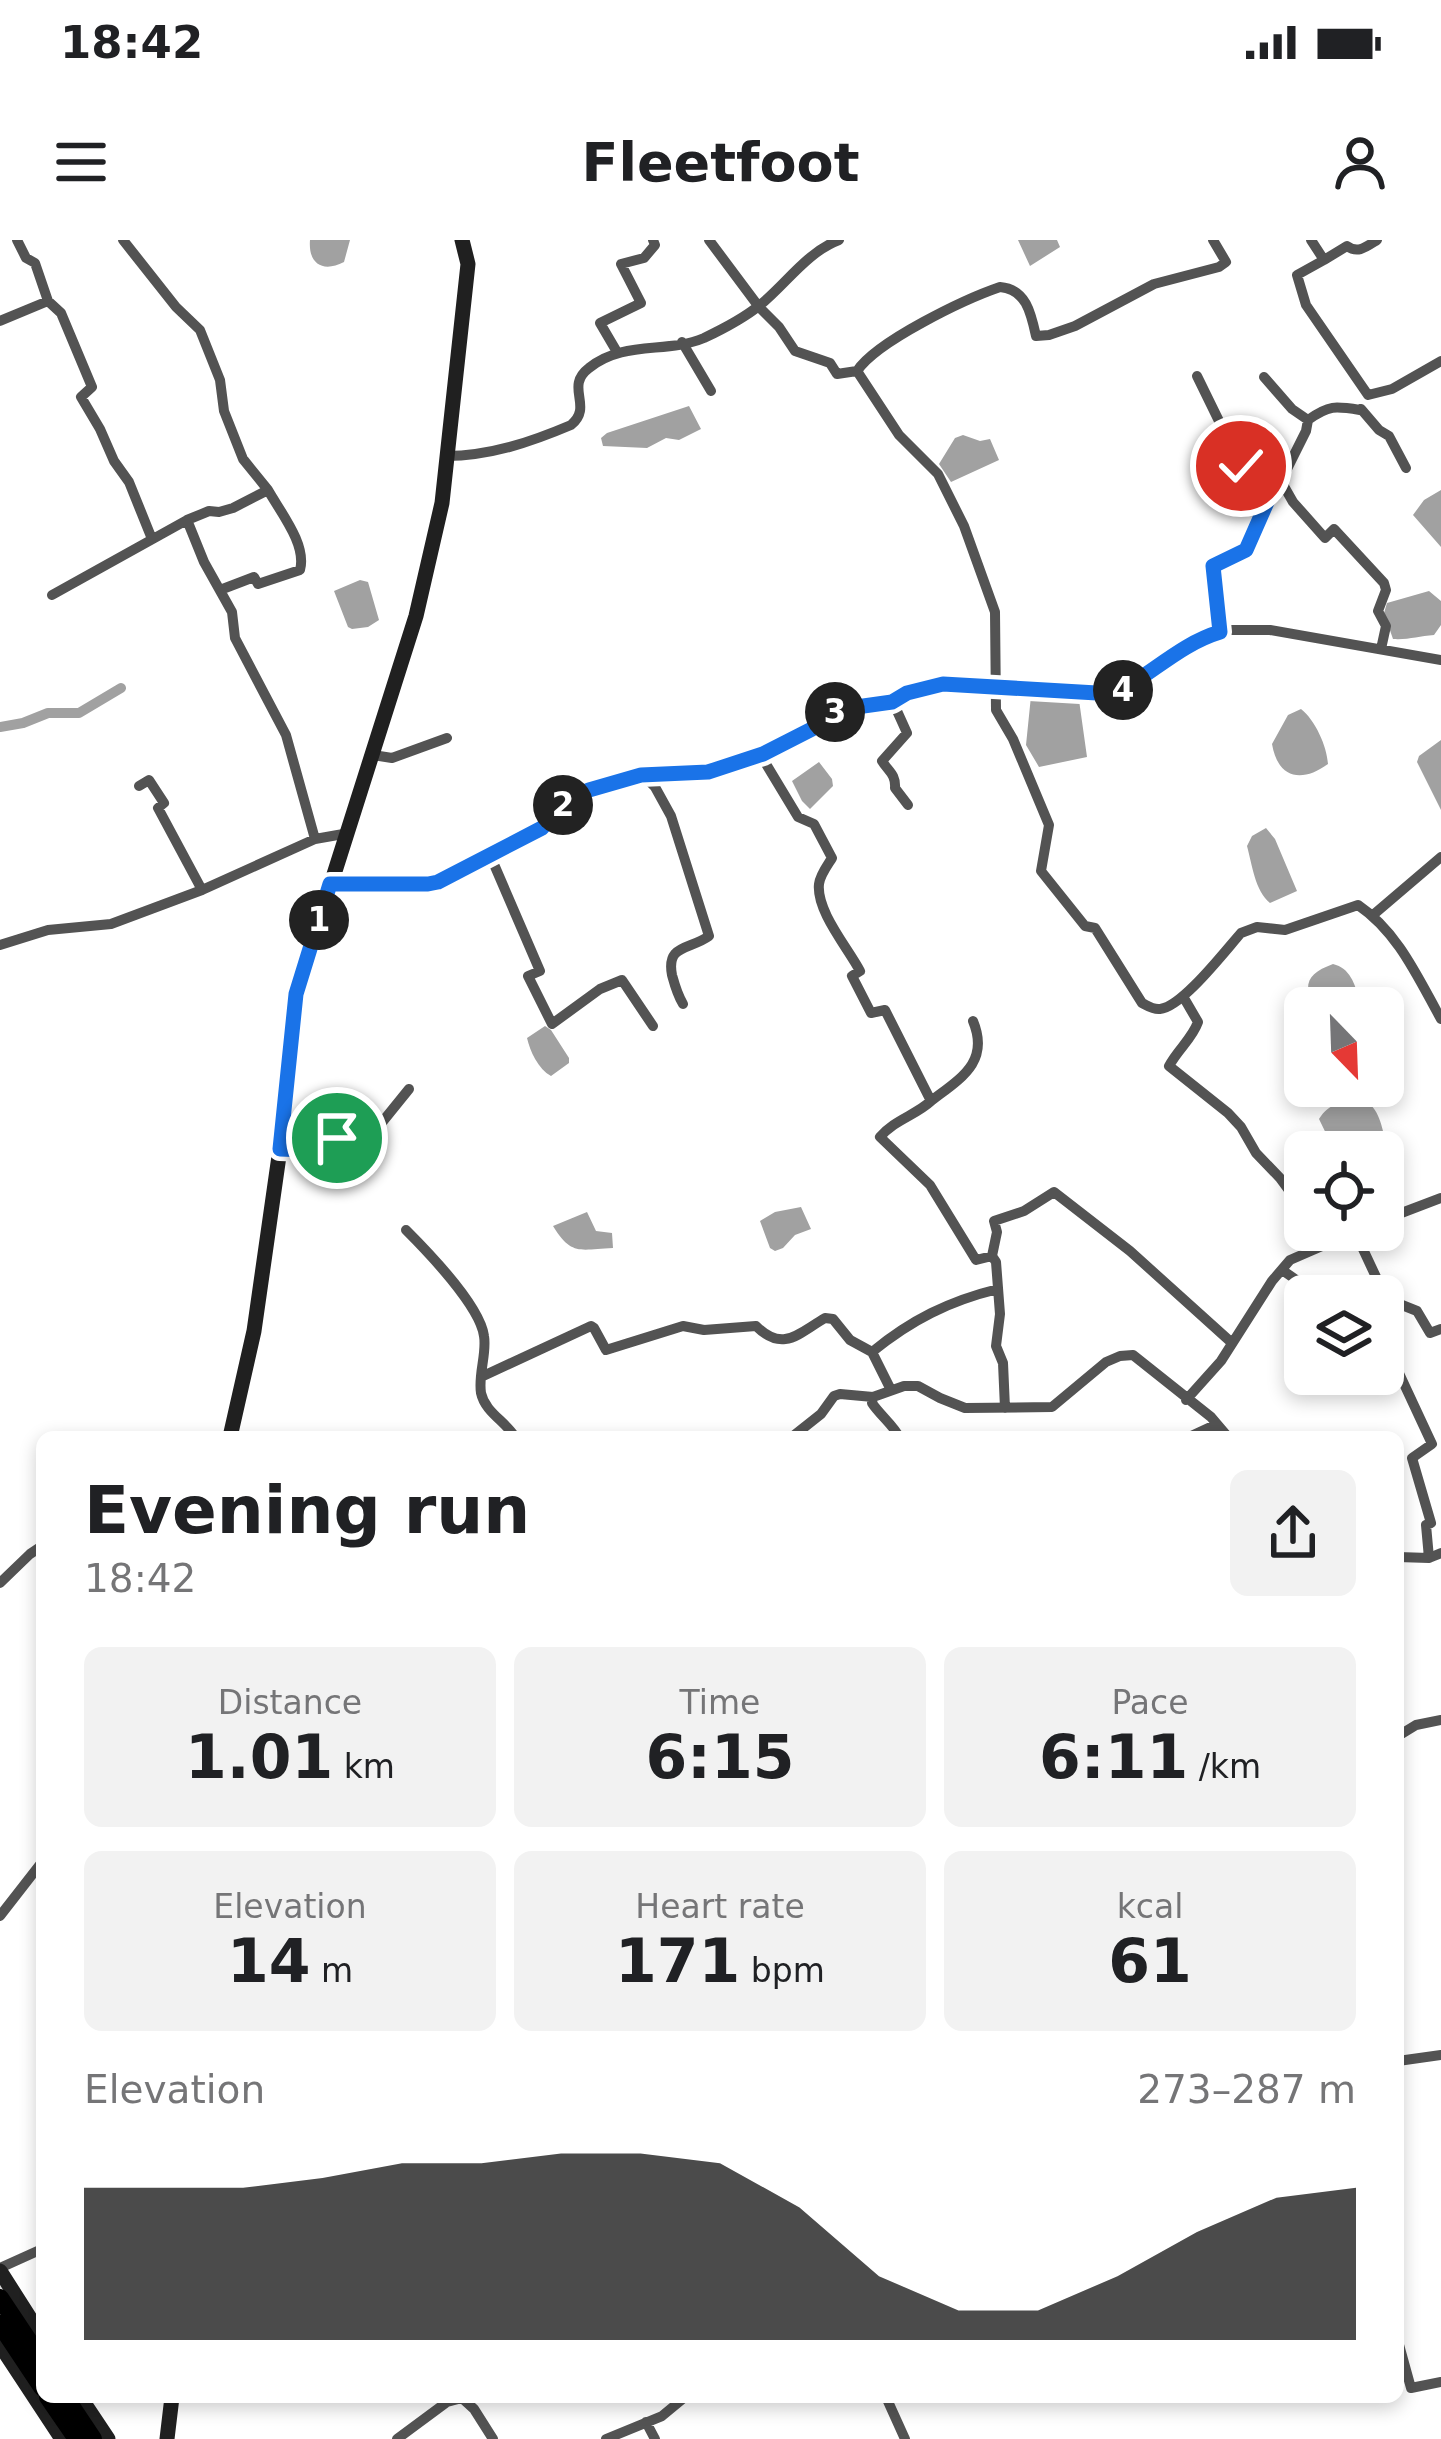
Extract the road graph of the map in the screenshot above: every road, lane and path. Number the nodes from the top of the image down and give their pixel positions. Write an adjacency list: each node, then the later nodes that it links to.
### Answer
1 (17, 240): 13 (street)
2 (123, 240): 28 (street)
3 (462, 240): 26 (main road)
4 (653, 240): 17 (street)
5 (709, 240): 14 (street)
6 (810, 240): 11 (street)
7 (839, 240): 11 (street)
8 (1213, 240): 19 (street)
9 (1311, 240): 12 (street)
10 (1377, 240): 12 (street)
11 (816, 253): 14 (street)
12 (1324, 260): 23 (street)
13 (48, 301): 15 (street); 30 (street)
14 (759, 307): 16 (street); 19 (street)
15 (0, 321)
16 (682, 342): 17 (street); 22 (street)
17 (617, 352): 26 (street)
18 (1441, 361): 23 (street)
19 (857, 370): 36 (street)
20 (1197, 376): 33 (street)
21 (1264, 377): 25 (street)
22 (711, 392)
23 (1368, 395): 24 (street)
24 (1360, 410): 25 (street); 27 (street)
25 (1308, 420): 34 (street)
26 (446, 456): 40 (main road)
27 (1406, 468)
28 (268, 490): 29 (street); 31 (street)
29 (188, 520): 30 (street); 31 (street)
30 (152, 539): 32 (street)
31 (220, 590): 45 (street)
32 (52, 595)
33 (1220, 632): 34 (street); 36 (street)
34 (1381, 649): 35 (street)
35 (1441, 660)
36 (994, 688): 37 (street); 52 (street)
37 (892, 702): 39 (street); 43 (street)
38 (447, 738): 40 (street)
39 (763, 754): 41 (street); 58 (street)
40 (373, 755): 44 (main road)
41 (641, 775): 46 (street); 53 (street)
42 (139, 786): 49 (street)
43 (908, 805)
44 (349, 833): 45 (street); 48 (main road)
45 (315, 839): 49 (street)
46 (490, 855): 48 (street); 56 (street)
47 (1441, 857): 50 (street)
48 (330, 884): 59 (main road)
49 (202, 890): 51 (street)
50 (1373, 915): 52 (street); 54 (street)
51 (0, 945)
52 (1184, 998): 60 (street)
53 (682, 1004)
54 (1441, 1019)
55 (973, 1021): 58 (street)
56 (653, 1026)
57 (409, 1089): 59 (street)
58 (931, 1101): 66 (street)
59 (280, 1149): 80 (main road)
60 (1284, 1183)
61 (1441, 1198): 62 (street)
62 (1404, 1212)
63 (406, 1230): 73 (street)
64 (1310, 1251): 67 (street)
65 (1366, 1251): 70 (street)
66 (992, 1256): 69 (street); 71 (street)
67 (1282, 1270): 68 (street); 71 (street)
68 (1289, 1275)
69 (998, 1289): 72 (street); 78 (street)
70 (1441, 1329)
71 (1232, 1343): 77 (street)
72 (872, 1352): 73 (street); 75 (street)
73 (481, 1377): 81 (street)
74 (1404, 1384): 87 (street)
75 (892, 1390): 76 (street); 78 (street)
76 (873, 1397): 82 (street); 83 (street)
77 (1186, 1400): 78 (street); 79 (street)
78 (1005, 1408)
79 (1217, 1424): 84 (street); 85 (street)
80 (231, 1431)
81 (511, 1431)
82 (800, 1431)
83 (894, 1431)
84 (1202, 1431)
85 (1223, 1431)
86 (36, 1550): 89 (street)
87 (1435, 1555): 88 (street)
88 (1404, 1557)
89 (0, 1583)
90 (1441, 1720): 91 (street)
91 (1404, 1732)
92 (36, 1870): 93 (street)
93 (0, 1916)
94 (1441, 2055): 95 (street)
95 (1404, 2060)
96 (36, 2252): 97 (street)
97 (0, 2269): 100 (main road)
98 (0, 2298): 102 (highway)
99 (0, 2324): 104 (highway)
100 (36, 2327)
101 (0, 2345): 106 (main road)
102 (36, 2352)
103 (1404, 2363): 105 (street)
104 (36, 2378)
105 (1441, 2382)
106 (36, 2400)
107 (38, 2403): 117 (main road)
108 (52, 2403): 118 (highway)
109 (69, 2403): 119 (highway)
110 (84, 2403): 120 (main road)
111 (171, 2403): 121 (main road)
112 (446, 2403): 122 (street)
113 (468, 2403): 123 (street)
114 (678, 2403): 116 (street)
115 (889, 2403): 126 (street)
116 (646, 2422): 124 (street); 125 (street)
117 (62, 2439)
118 (76, 2439)
119 (93, 2439)
120 (108, 2439)
121 (167, 2439)
122 (397, 2439)
123 (493, 2439)
124 (606, 2439)
125 (655, 2439)
126 (905, 2439)

